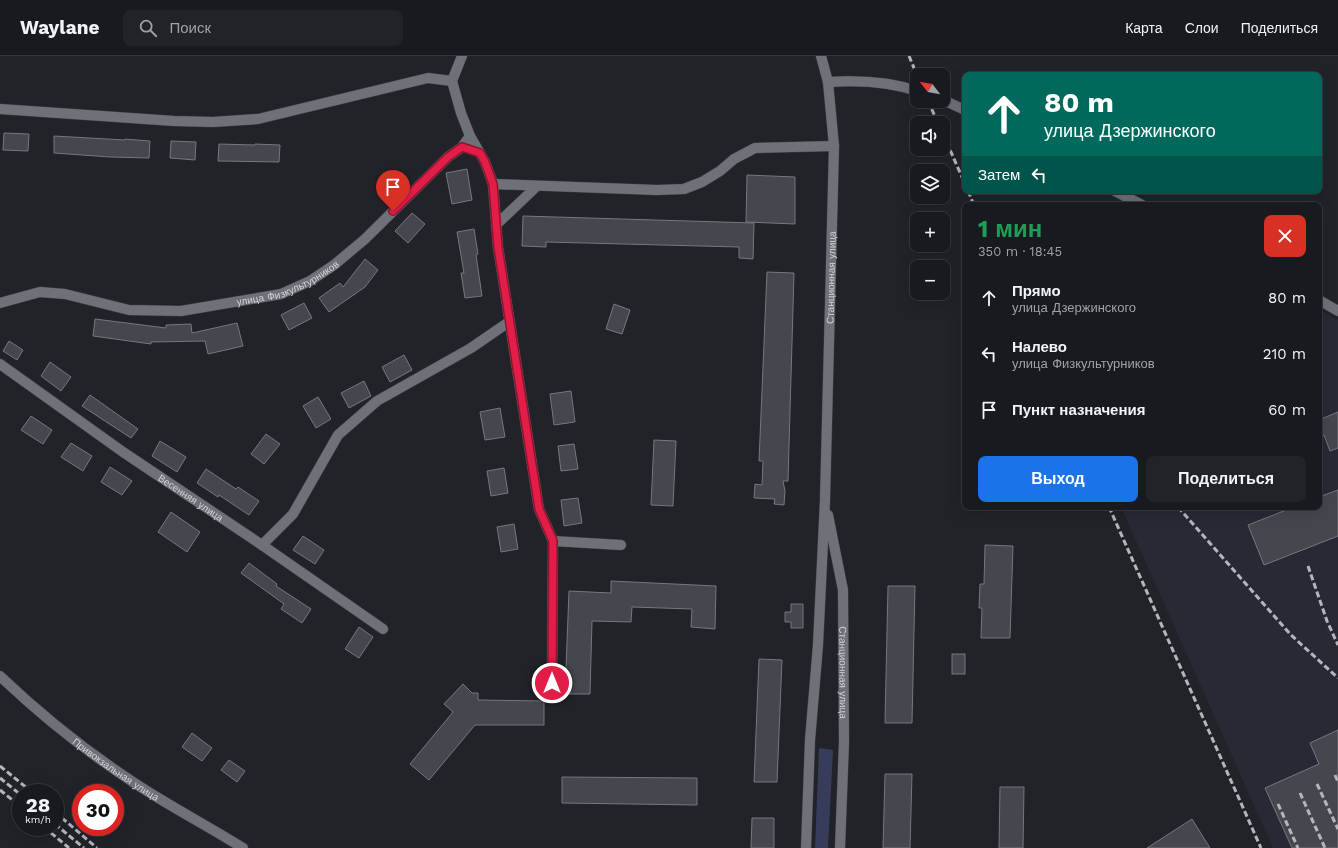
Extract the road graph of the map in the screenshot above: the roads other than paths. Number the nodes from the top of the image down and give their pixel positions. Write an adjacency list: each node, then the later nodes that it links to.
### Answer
1 (821, 56): 4 (street, Станционная улица)
2 (462, 57): 3 (street)
3 (452, 81): 7 (street); 9 (street)
4 (828, 82): 5 (street); 10 (street, Станционная улица)
5 (910, 89)
6 (950, 103): 8 (street)
7 (0, 109)
8 (962, 109)
9 (470, 136): 11 (street, улица Физкультурников); 12 (street)
10 (834, 146): 14 (street); 23 (street, Станционная улица)
11 (462, 147): 12 (street); 19 (street, улица Физкультурников)
12 (480, 153): 13 (street)
13 (493, 184): 14 (street); 17 (street)
14 (537, 186): 17 (street)
15 (1121, 194): 16 (street)
16 (1136, 202)
17 (496, 225): 21 (street)
18 (1322, 302): 20 (street)
19 (0, 303)
20 (1338, 311)
21 (509, 322): 24 (street); 25 (street)
22 (0, 364): 25 (street, Весенняя улица)
23 (825, 500): 31 (street, Станционная улица); 32 (street, Станционная улица)
24 (553, 541): 26 (street); 29 (street)
25 (262, 545): 27 (street, Весенняя улица)
26 (621, 545)
27 (382, 628)
28 (0, 676): 30 (street, Привокзальная улица)
29 (552, 683)
30 (243, 848)
31 (806, 848)
32 (840, 848)

